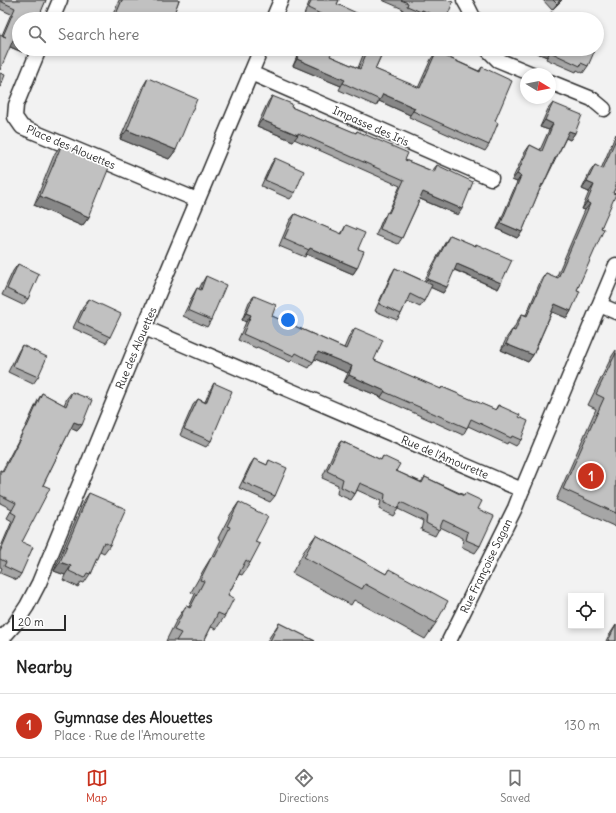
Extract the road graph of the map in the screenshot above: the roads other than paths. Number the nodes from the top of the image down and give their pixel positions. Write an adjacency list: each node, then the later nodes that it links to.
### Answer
1 (60, 0): 4 (street)
2 (281, 0): 5 (street)
3 (464, 0): 6 (street)
4 (55, 12)
5 (276, 12)
6 (470, 12)
7 (36, 56): 15 (street, Place des Alouettes)
8 (258, 56): 11 (street, Rue des Alouettes)
9 (494, 56): 10 (street)
10 (520, 69)
11 (251, 73): 14 (street, Impasse des Iris); 15 (street, Rue des Alouettes)
12 (556, 84): 13 (street)
13 (604, 109)
14 (491, 178)
15 (197, 200): 19 (street, Rue des Alouettes)
16 (616, 265): 17 (street)
17 (600, 304): 18 (street); 20 (street)
18 (616, 312)
19 (145, 328): 20 (street, Rue de l'Amourette); 21 (street, Rue des Alouettes)
20 (522, 490): 22 (street, Rue Françoise Sagan)
21 (1, 640)
22 (449, 641)

